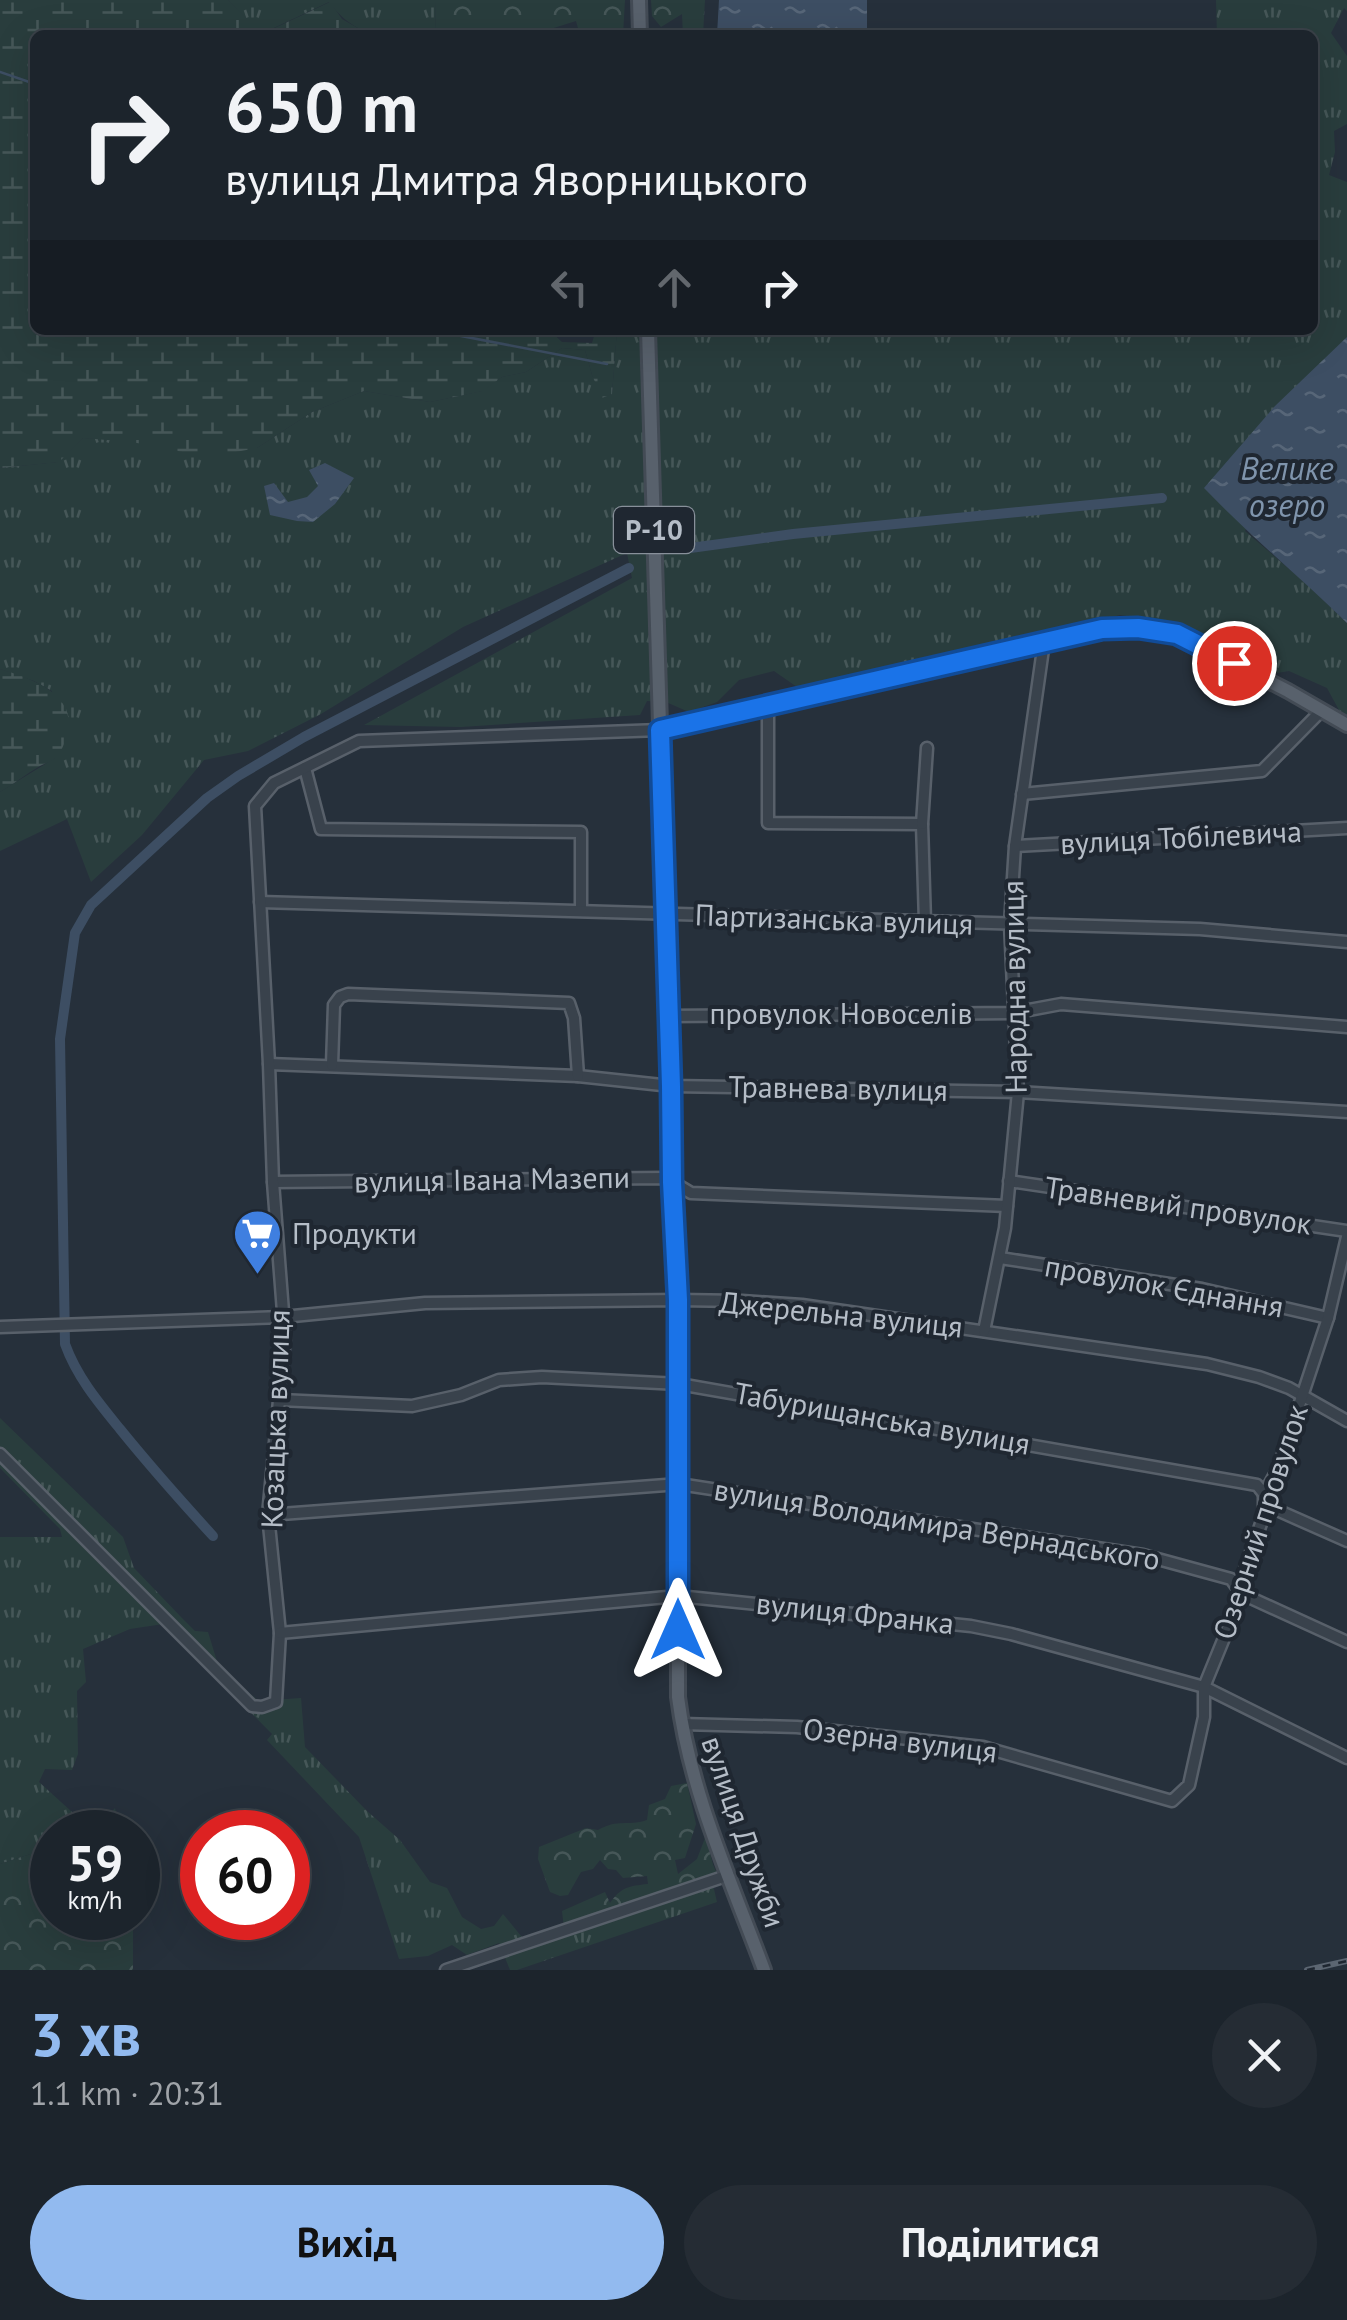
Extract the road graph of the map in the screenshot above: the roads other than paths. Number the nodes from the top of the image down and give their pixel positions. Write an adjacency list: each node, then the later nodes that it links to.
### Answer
1 (639, 0): 2 (main road)
2 (640, 30)
3 (648, 335): 8 (main road, вулиця Дружби / Р-10)
4 (1044, 642): 5 (main road); 6 (main road); 11 (street, Народна вулиця)
5 (768, 705): 8 (main road); 12 (street)
6 (1322, 710): 7 (main road); 11 (street)
7 (1347, 725)
8 (660, 730): 10 (street); 17 (main road, вулиця Дружби / Р-10)
9 (927, 748): 12 (street)
10 (305, 768): 15 (street, Козацька вулиця); 16 (street)
11 (1022, 794): 14 (street, Народна вулиця)
12 (922, 824): 18 (street)
13 (1347, 828): 14 (street, вулиця Тобілевича)
14 (1015, 846): 19 (street, Народна вулиця)
15 (260, 902): 16 (street, Партизанська вулиця); 24 (street, Козацька вулиця)
16 (581, 910): 17 (street, Партизанська вулиця)
17 (666, 916): 18 (street, Партизанська вулиця); 22 (main road, вулиця Дружби / Р-10)
18 (925, 922): 19 (street, Партизанська вулиця)
19 (1010, 924): 20 (street, Партизанська вулиця); 21 (street, Народна вулиця)
20 (1347, 942)
21 (1013, 1013): 22 (street, провулок Новоселів); 23 (street, провулок Новоселів); 28 (street, Народна вулиця)
22 (669, 1016): 27 (main road, вулиця Дружби / Р-10)
23 (1347, 1026)
24 (269, 1064): 25 (street, Травнева вулиця); 31 (street, Козацька вулиця)
25 (332, 1065): 26 (street, Травнева вулиця); 26 (street)
26 (578, 1076): 27 (street, Травнева вулиця)
27 (671, 1086): 28 (street, Травнева вулиця); 32 (main road, вулиця Дружби / Р-10)
28 (1018, 1092): 29 (street, Травнева вулиця); 30 (street, Народна вулиця)
29 (1347, 1112)
30 (1010, 1181): 33 (street, Народна вулиця); 34 (street, Травневий провулок)
31 (272, 1182): 32 (street, вулиця Івана Мазепи); 38 (street, Козацька вулиця)
32 (672, 1182): 33 (street, вулиця Івана Мазепи); 37 (main road, вулиця Дружби / Р-10)
33 (1007, 1206): 35 (street, Народна вулиця)
34 (1347, 1234): 36 (street, Озерний провулок)
35 (1000, 1258): 39 (street, провулок Єднання); 41 (street, Народна вулиця)
36 (1344, 1266): 39 (street, Озерний провулок)
37 (678, 1300): 38 (street, Джерельна вулиця); 41 (street, Джерельна вулиця); 42 (main road, вулиця Дружби / Р-10)
38 (283, 1317): 40 (street, Джерельна вулиця); 44 (street, Козацька вулиця)
39 (1328, 1318): 43 (street, Озерний провулок)
40 (0, 1327)
41 (984, 1330): 43 (street, Джерельна вулиця)
42 (679, 1384): 44 (street, Табурищанська вулиця); 47 (main road, вулиця Дружби / Р-10); 48 (street, Табурищанська вулиця)
43 (1302, 1398): 45 (street, Джерельна вулиця); 48 (street, Озерний провулок)
44 (280, 1400): 49 (street, Козацька вулиця)
45 (1347, 1422)
46 (0, 1454): 53 (street, Козацька вулиця)
47 (678, 1484): 49 (street, вулиця Володимира Вернадського); 51 (street, вулиця Володимира Вернадського); 52 (main road, вулиця Дружби / Р-10)
48 (1264, 1494): 50 (street, Табурищанська вулиця); 51 (street, Озерний провулок)
49 (268, 1515): 53 (street, Козацька вулиця)
50 (1347, 1542)
51 (1242, 1594): 54 (street, вулиця Володимира Вернадського); 55 (street, Озерний провулок)
52 (678, 1596): 53 (street, вулиця Франка); 55 (street, вулиця Франка); 56 (main road, вулиця Дружби / Р-10)
53 (280, 1633)
54 (1347, 1642)
55 (1204, 1687): 57 (street, вулиця Франка); 58 (street, Озерний провулок)
56 (682, 1724): 58 (street, Озерна вулиця); 59 (main road, вулиця Дружби / Р-10)
57 (1347, 1758)
58 (1172, 1801)
59 (729, 1875): 60 (street); 61 (main road, вулиця Дружби / Р-10)
60 (446, 1970)
61 (764, 1970)

